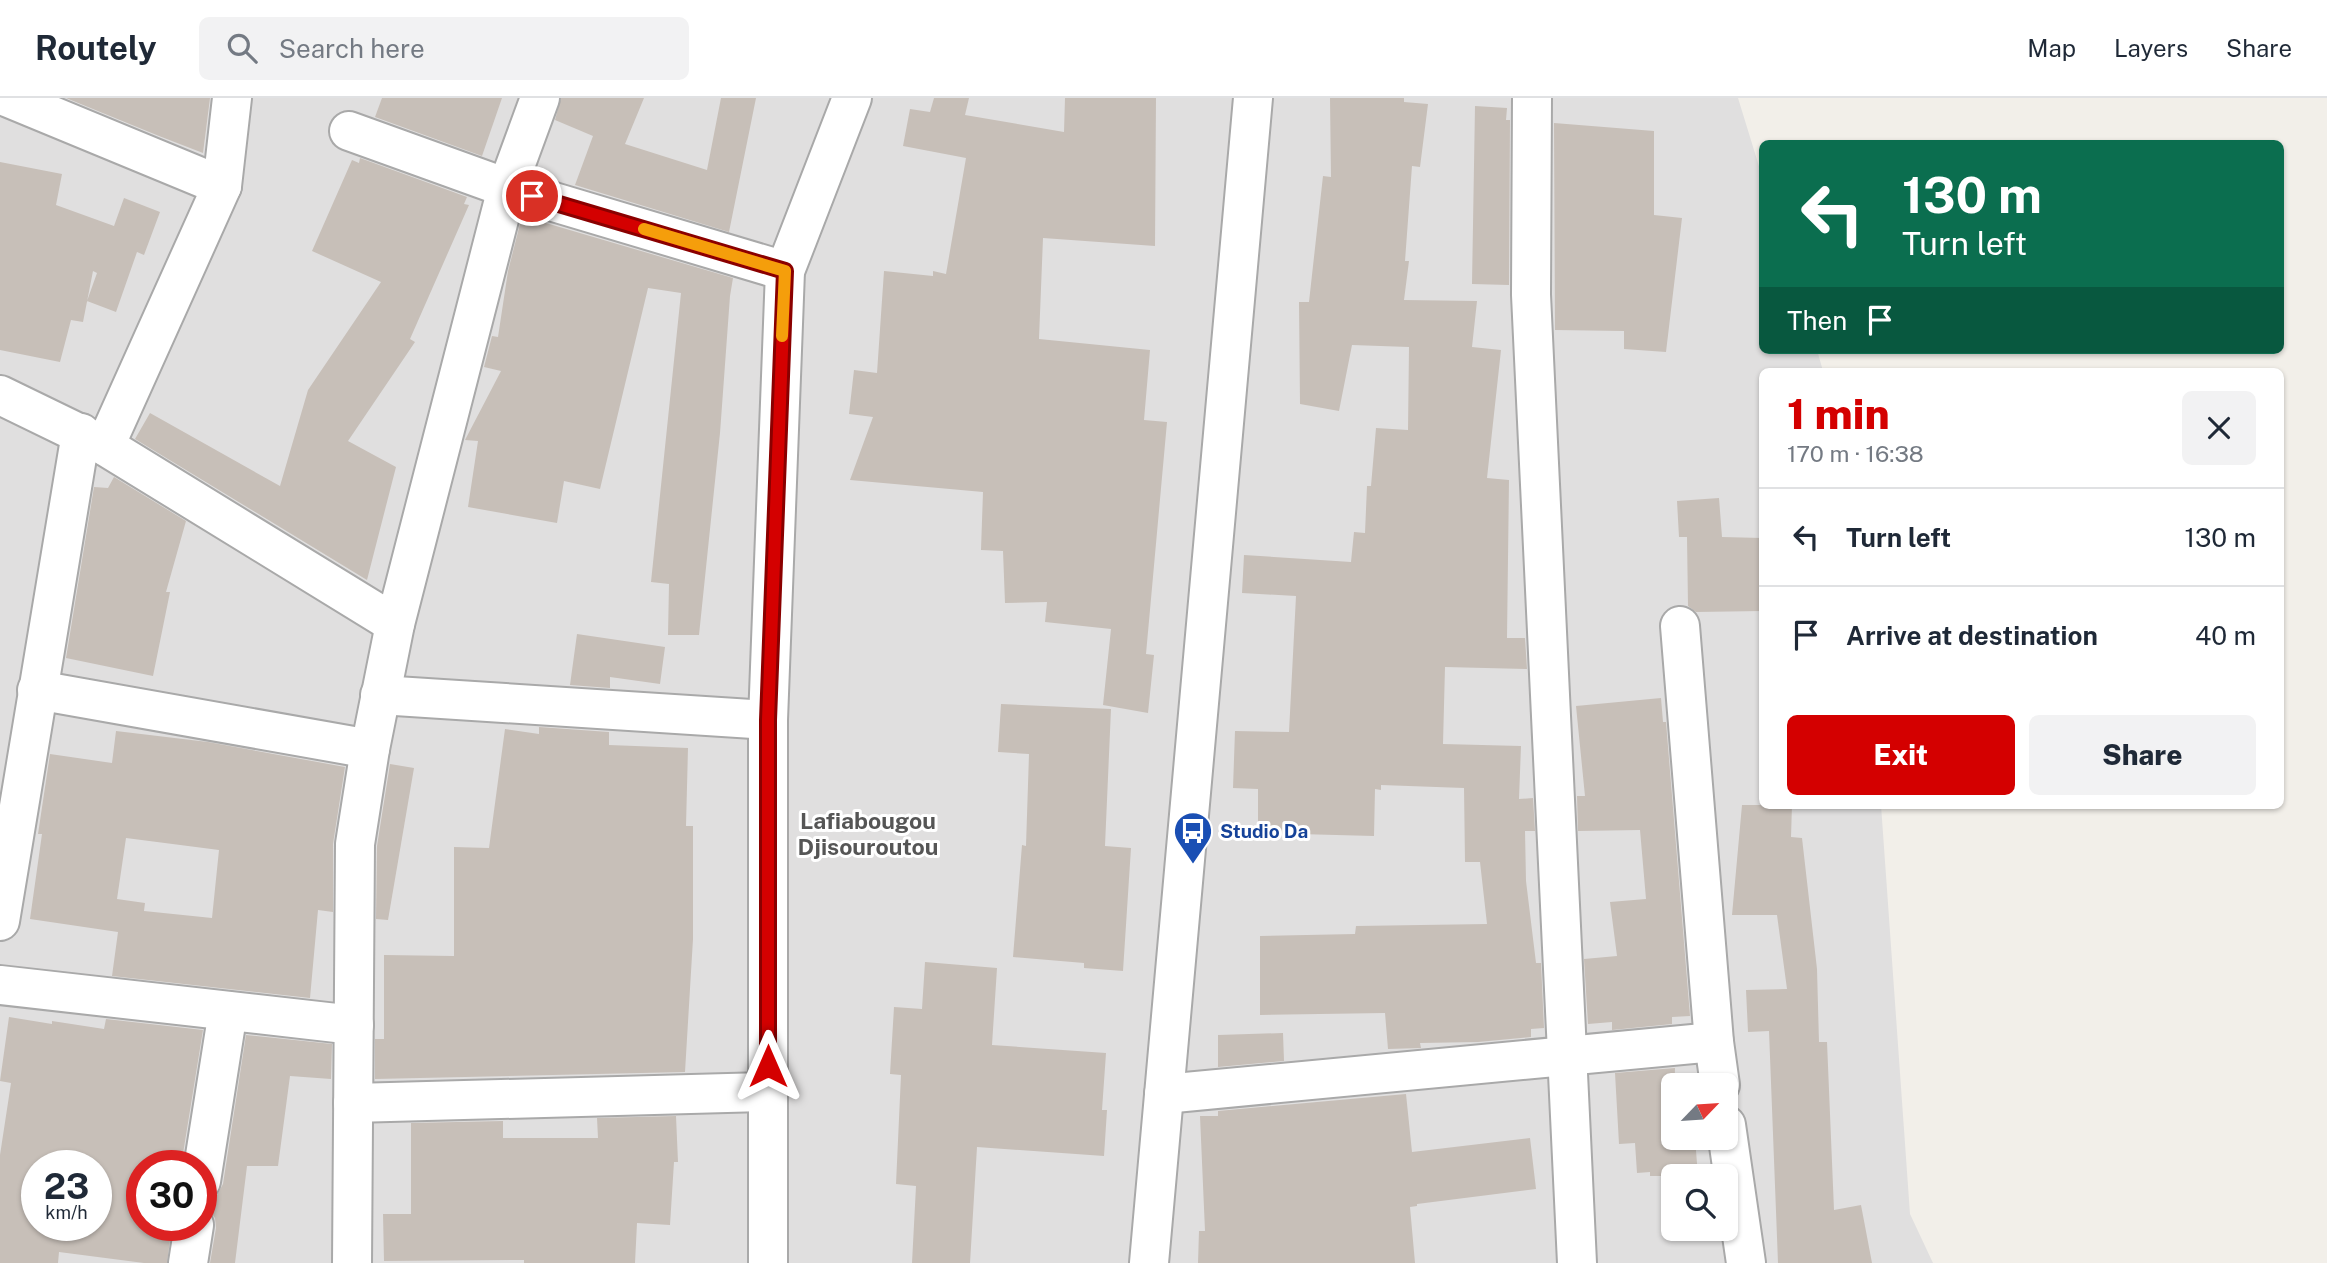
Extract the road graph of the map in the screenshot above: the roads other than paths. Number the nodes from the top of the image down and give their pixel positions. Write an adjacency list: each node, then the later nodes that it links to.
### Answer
1 (9, 98): 8 (street)
2 (232, 98): 8 (street)
3 (540, 98): 9 (street)
4 (852, 98): 10 (street)
5 (1253, 98): 27 (street)
6 (1532, 98): 24 (street)
7 (349, 131): 9 (street)
8 (222, 186): 12 (street)
9 (506, 188): 10 (street); 13 (street)
10 (785, 271): 17 (street)
11 (0, 395): 12 (street)
12 (93, 440): 13 (street); 15 (street)
13 (394, 624): 16 (street)
14 (1679, 626): 23 (street)
15 (37, 690): 18 (street); 19 (street)
16 (380, 695): 17 (street); 18 (street)
17 (768, 720): 26 (street)
18 (370, 749): 22 (street)
19 (0, 921)
20 (0, 985): 21 (street)
21 (228, 1011): 22 (street); 29 (street)
22 (354, 1025): 28 (street)
23 (1714, 1042): 24 (street); 25 (street)
24 (1567, 1056): 27 (street); 36 (street)
25 (1718, 1073)
26 (768, 1093): 28 (street); 34 (street)
27 (1164, 1094): 35 (street)
28 (353, 1102): 33 (street)
29 (206, 1150)
30 (1730, 1150): 37 (street)
31 (191, 1241): 32 (street)
32 (188, 1263)
33 (352, 1263)
34 (768, 1263)
35 (1149, 1263)
36 (1577, 1263)
37 (1746, 1263)

